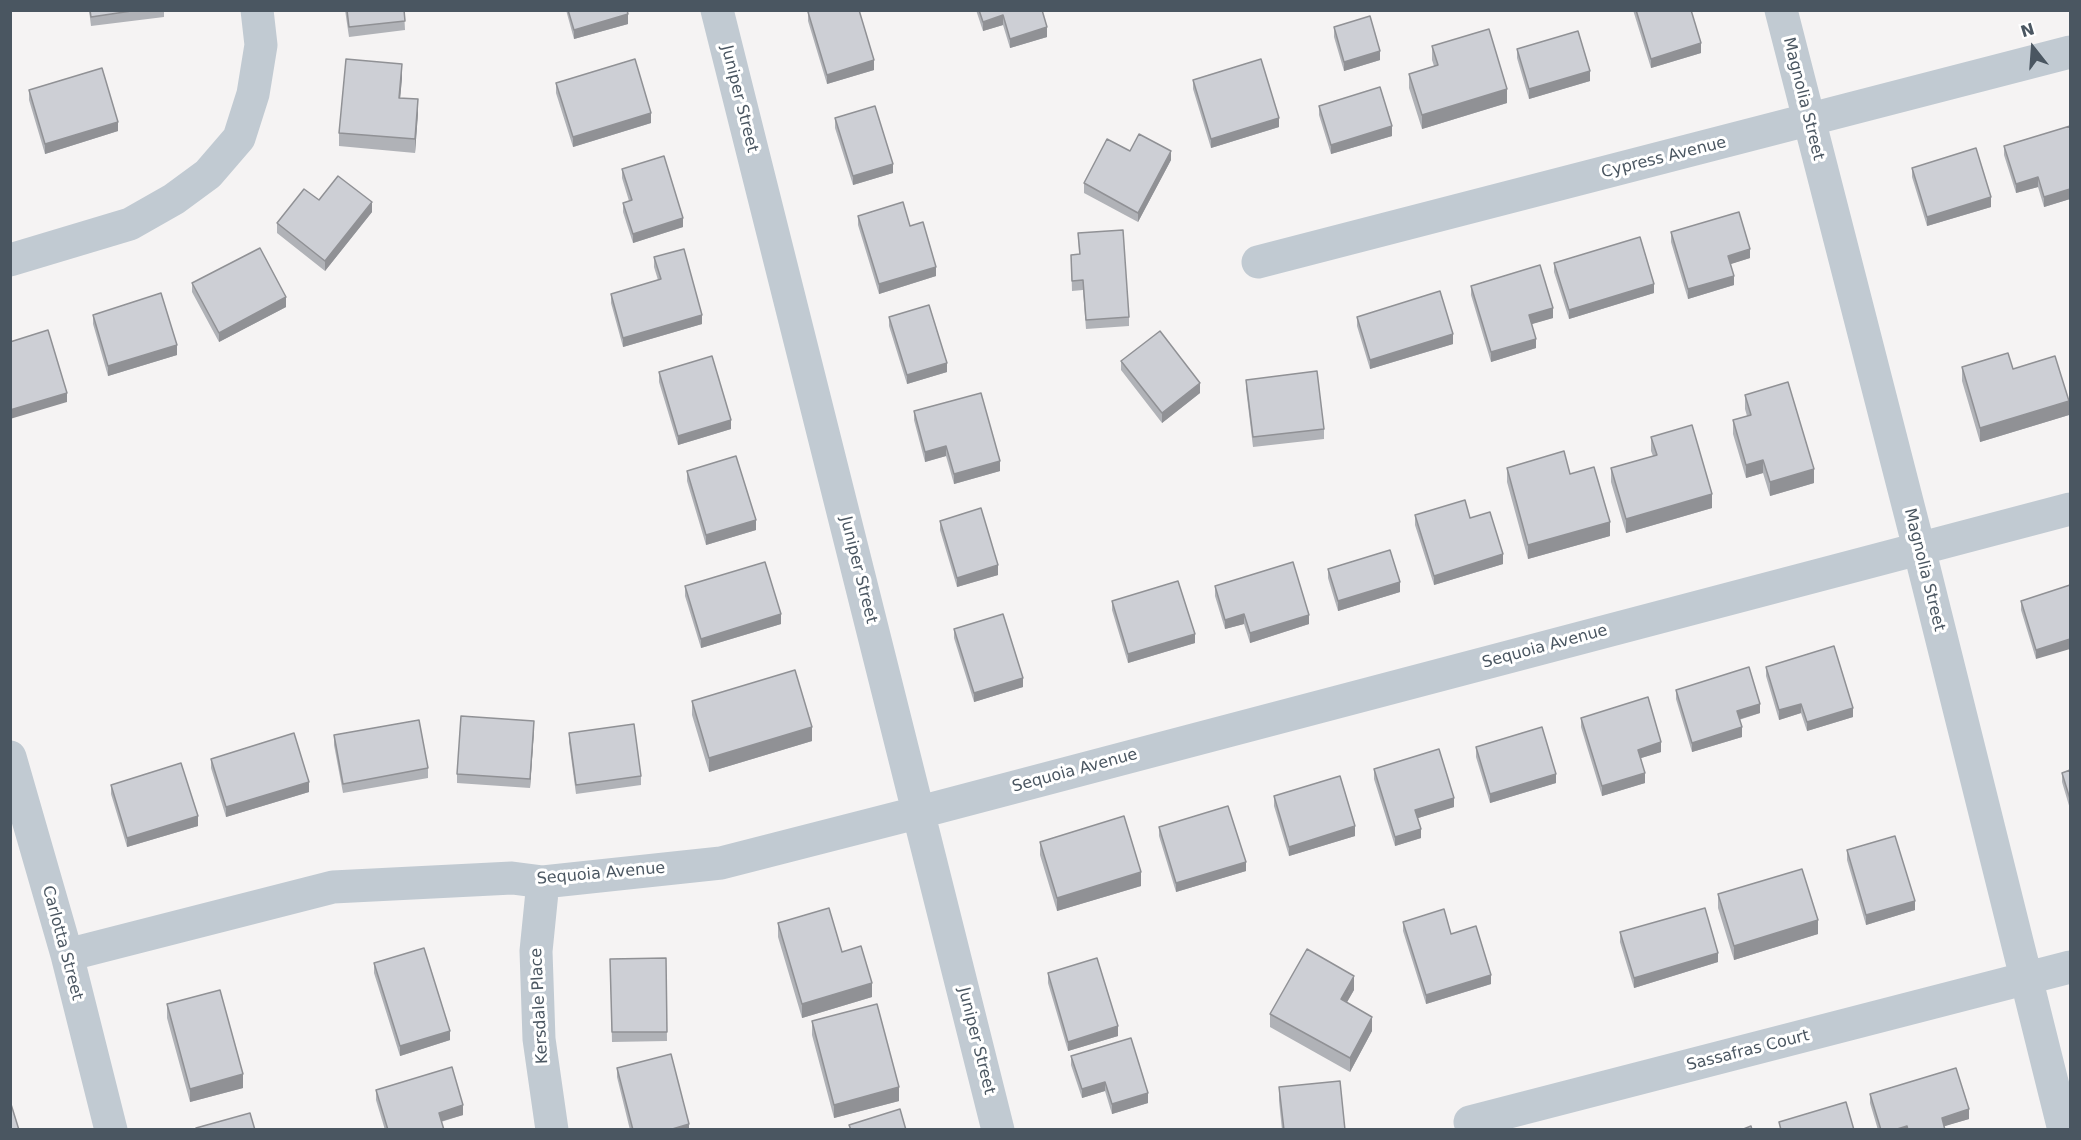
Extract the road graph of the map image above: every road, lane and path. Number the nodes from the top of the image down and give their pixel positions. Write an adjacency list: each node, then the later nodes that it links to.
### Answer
1 (257, 10): 6 (street)
2 (717, 10): 11 (street, Juniper Street)
3 (1781, 10): 5 (street, Magnolia Street)
4 (2070, 52): 5 (street, Cypress Avenue)
5 (1809, 121): 7 (street, Cypress Avenue); 9 (street, Magnolia Street)
6 (10, 260)
7 (1258, 262)
8 (2070, 509): 9 (street, Sequoia Avenue)
9 (1919, 548): 11 (street, Sequoia Avenue); 15 (street, Magnolia Street)
10 (10, 757): 13 (street, Carlotta Street)
11 (920, 812): 12 (street, Sequoia Avenue); 19 (street, Juniper Street)
12 (543, 882): 13 (street, Sequoia Avenue); 18 (street, Kersdale Place)
13 (67, 955): 17 (street, Carlotta Street)
14 (2070, 967): 15 (street, Sassafras Court)
15 (2026, 979): 16 (street, Sassafras Court); 20 (street, Magnolia Street)
16 (1470, 1122)
17 (111, 1130)
18 (552, 1130)
19 (998, 1130)
20 (2064, 1130)

